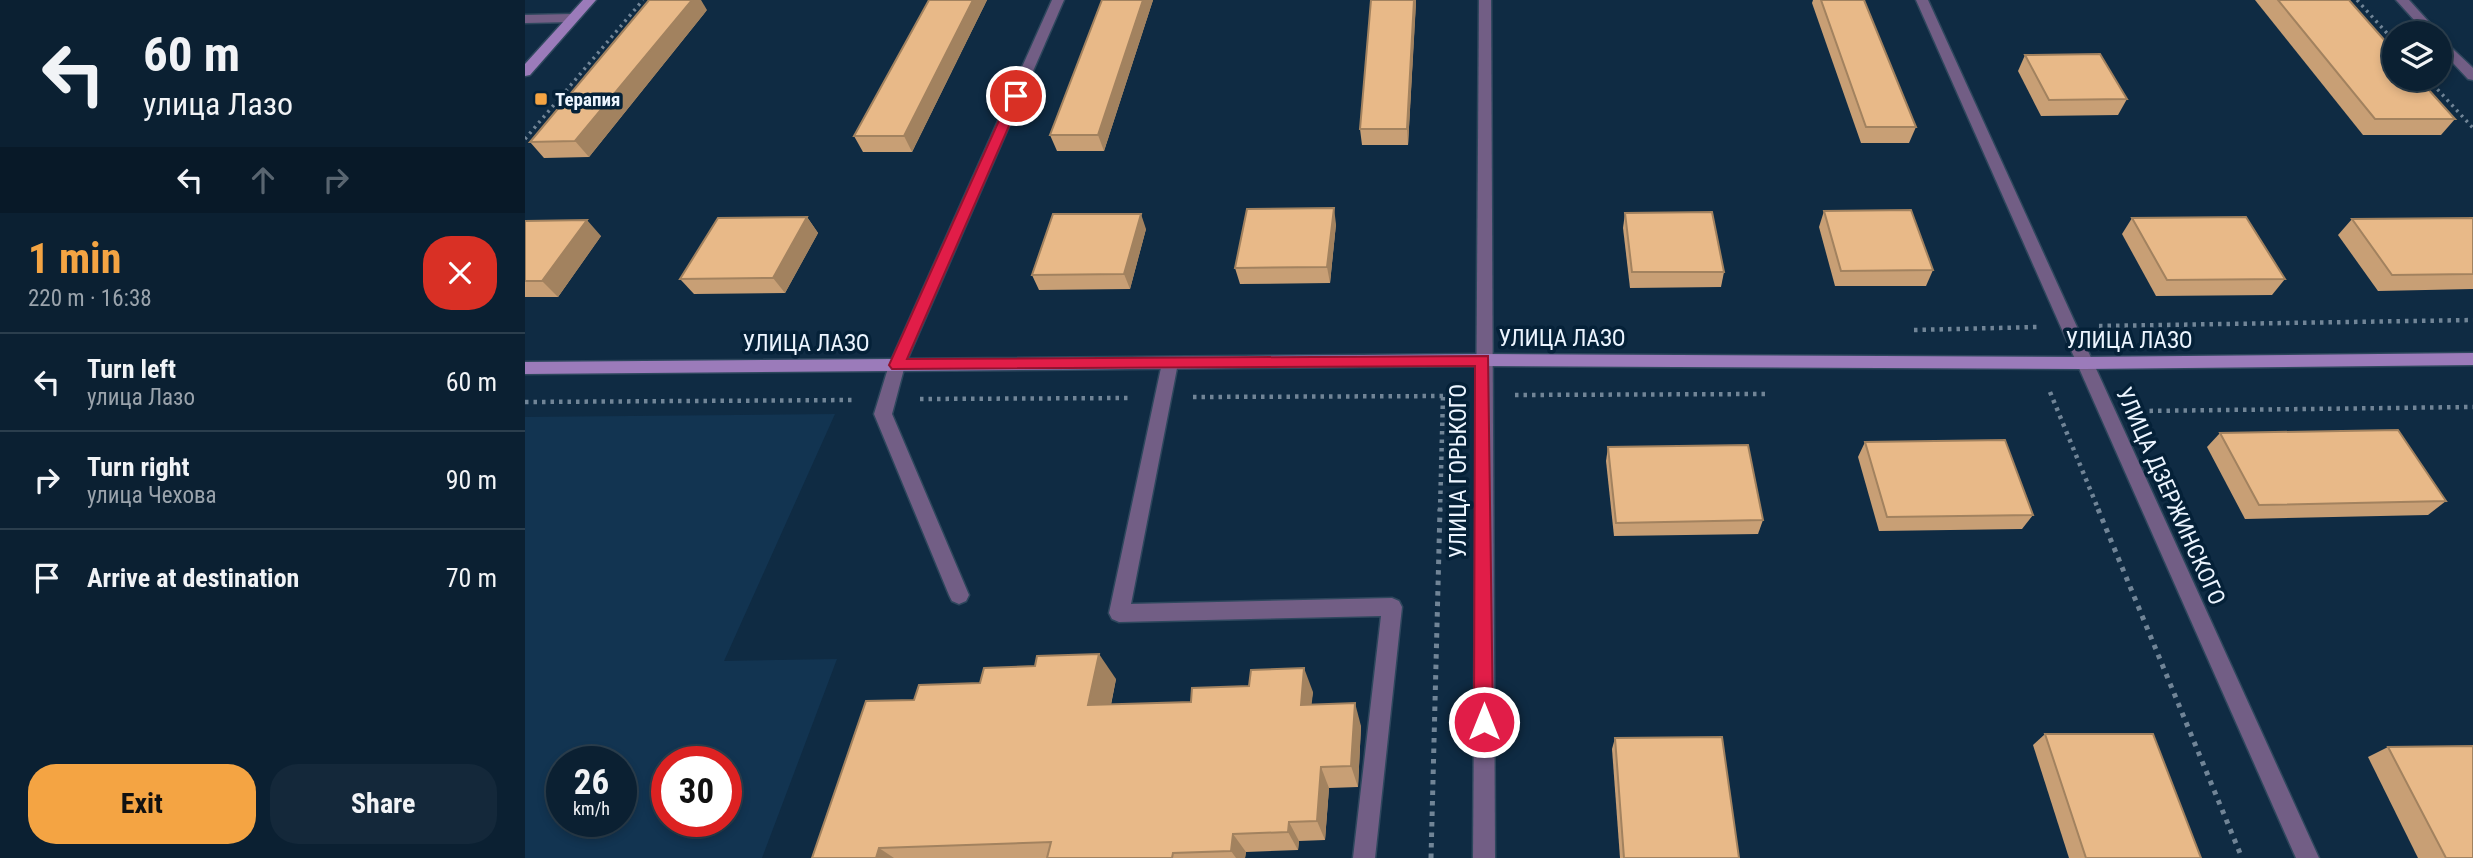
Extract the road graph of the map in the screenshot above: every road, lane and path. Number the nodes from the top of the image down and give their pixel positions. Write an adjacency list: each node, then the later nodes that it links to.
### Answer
1 (590, 0): 8 (street)
2 (643, 0): 17 (path)
3 (1059, 0): 22 (street)
4 (1485, 0): 19 (street, УЛИЦА ГОРЬКОГО)
5 (1922, 0): 21 (street, УЛИЦА ДЗЕРЖИНСКОГО)
6 (2357, 0): 11 (path)
7 (2402, 0): 10 (street)
8 (573, 18): 9 (street); 13 (street)
9 (525, 19)
10 (2422, 21)
11 (2382, 28)
12 (2452, 54): 14 (street)
13 (525, 72)
14 (2473, 76)
15 (2439, 91): 16 (path)
16 (2473, 128)
17 (525, 139)
18 (2473, 359): 21 (street, УЛИЦА ЛАЗО)
19 (1483, 360): 20 (street, УЛИЦА ЛАЗО); 21 (street, УЛИЦА ЛАЗО); 29 (street, УЛИЦА ГОРЬКОГО)
20 (1170, 363): 22 (street, УЛИЦА ЛАЗО); 27 (street)
21 (2084, 363): 31 (street, УЛИЦА ДЗЕРЖИНСКОГО)
22 (897, 365): 23 (street, УЛИЦА ЛАЗО); 26 (street)
23 (525, 368)
24 (2050, 392): 30 (path)
25 (1443, 396): 28 (path)
26 (959, 595)
27 (1364, 858)
28 (1431, 858)
29 (1484, 858)
30 (2242, 858)
31 (2308, 858)

